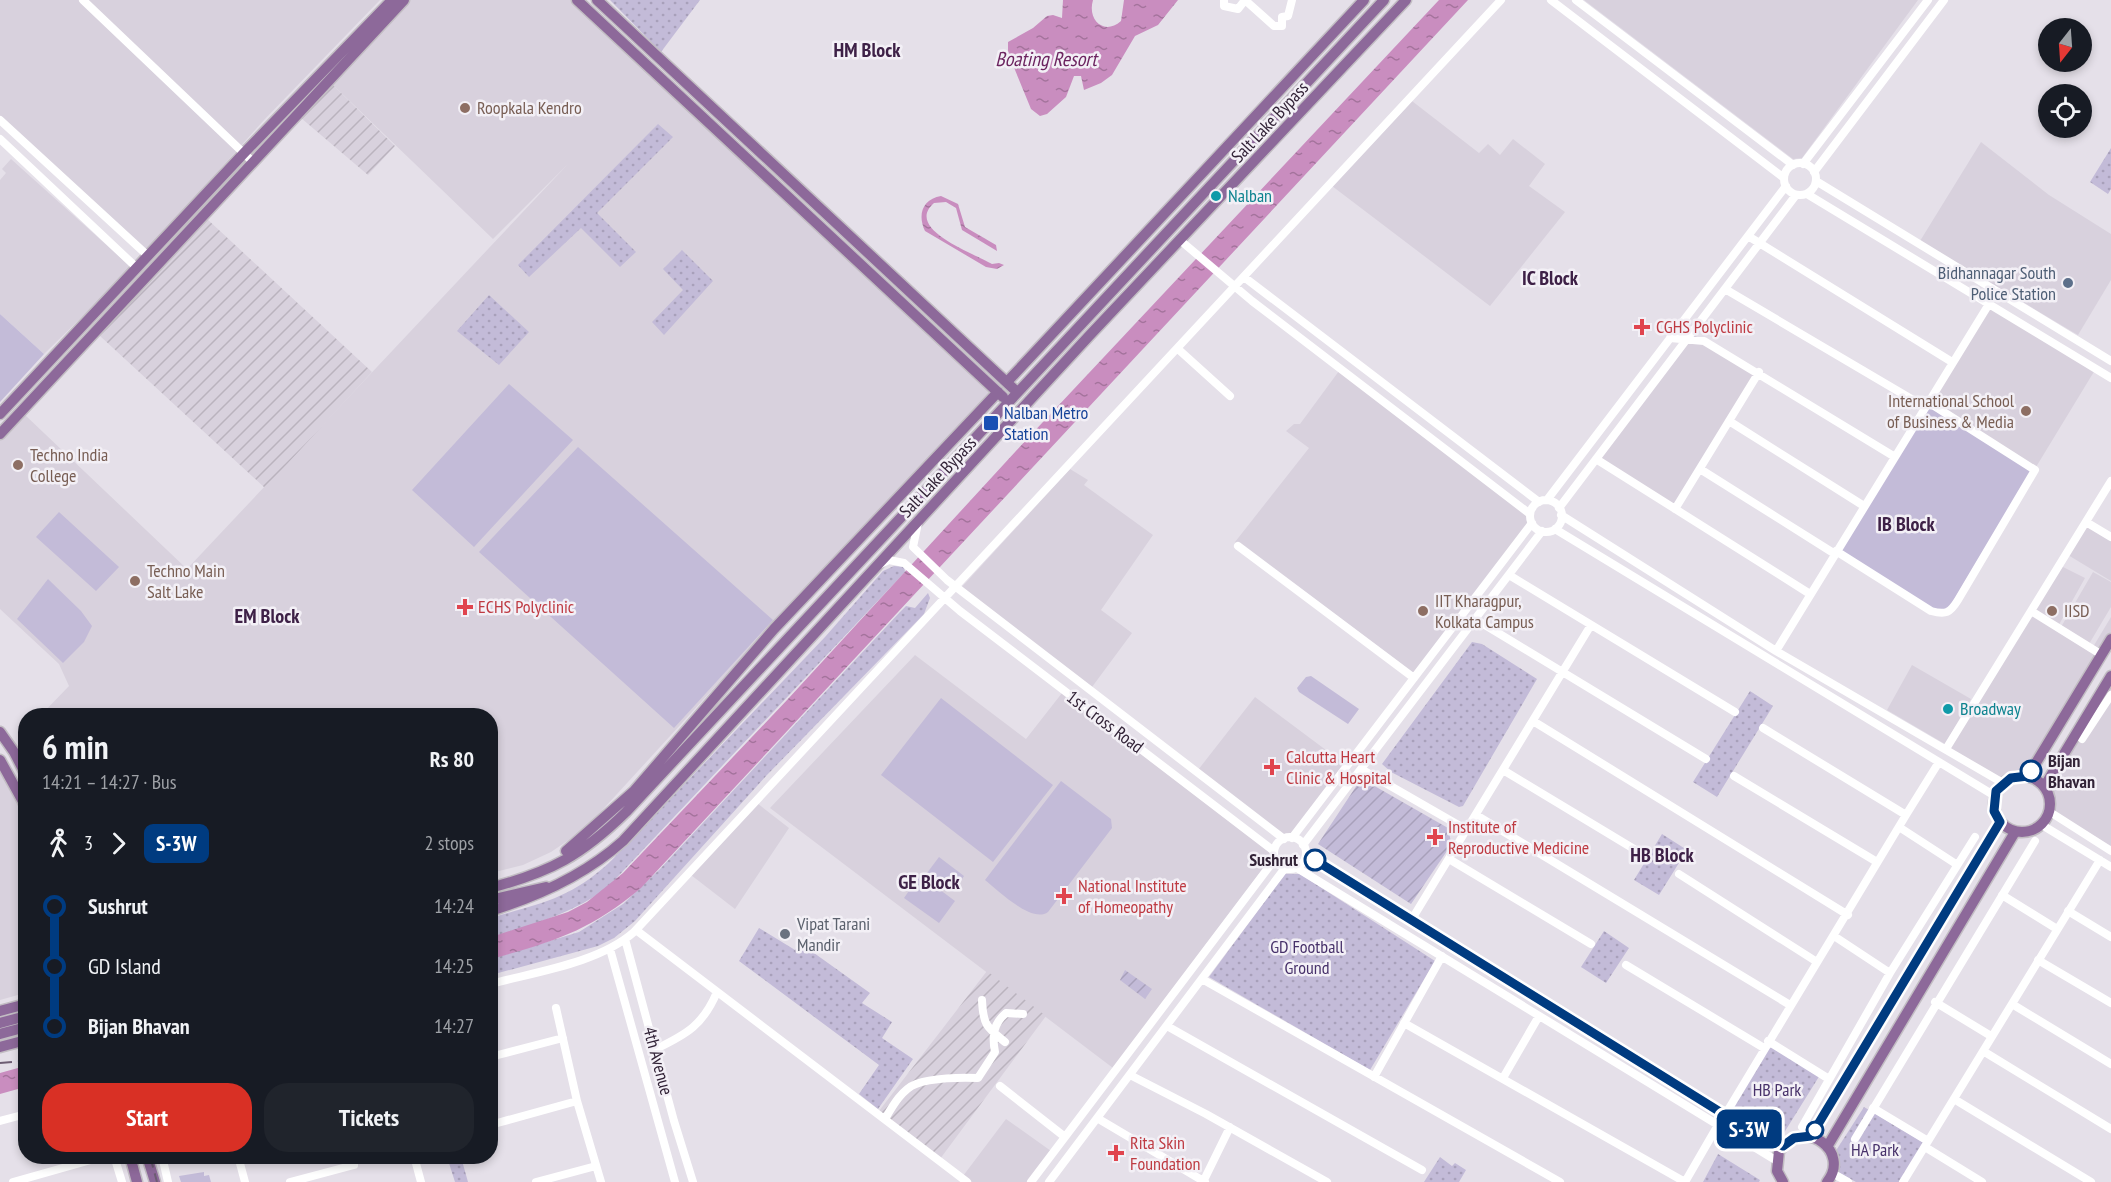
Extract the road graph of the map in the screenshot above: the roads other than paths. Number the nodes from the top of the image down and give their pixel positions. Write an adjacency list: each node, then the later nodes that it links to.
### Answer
1 (82, 0): 25 (street)
2 (392, 0): 25 (main road)
3 (404, 0): 26 (main road)
4 (578, 0): 20 (main road)
5 (597, 0): 18 (main road)
6 (1224, 0): 7 (street)
7 (1245, 0): 8 (street)
8 (1292, 0)
9 (1364, 0): 35 (main road, Salt Lake Bypass)
10 (1384, 0): 38 (main road, Salt Lake Bypass)
11 (1406, 0): 40 (main road, Salt Lake Bypass)
12 (1501, 0): 45 (street)
13 (1551, 0): 19 (street)
14 (1576, 0): 17 (street)
15 (1928, 0): 27 (street)
16 (1944, 0): 29 (street)
17 (1618, 32): 19 (street); 21 (street)
18 (636, 37): 20 (main road); 57 (main road)
19 (1608, 43): 22 (street)
20 (627, 46): 58 (main road)
21 (1715, 106): 22 (street); 28 (street)
22 (1705, 117): 30 (street)
23 (0, 120): 42 (street)
24 (0, 139): 43 (street)
25 (245, 152): 26 (street); 36 (main road)
26 (253, 162): 37 (main road)
27 (1803, 164): 28 (street); 29 (street)
28 (1793, 165): 30 (street)
29 (1815, 177): 31 (street); 33 (street)
30 (1785, 182): 32 (street); 39 (street)
31 (1807, 194): 32 (street); 34 (street)
32 (1796, 195): 41 (street)
33 (1844, 198): 34 (street); 44 (street)
34 (1836, 212): 46 (street)
35 (1160, 219): 38 (main road); 57 (main road, Salt Lake Bypass)
36 (179, 221): 37 (main road); 42 (main road)
37 (189, 230): 65 (main road)
38 (1169, 230): 40 (main road); 59 (main road, Salt Lake Bypass)
39 (1748, 236): 41 (street); 50 (street)
40 (1180, 241): 47 (street); 77 (main road, Salt Lake Bypass)
41 (1760, 244): 48 (street); 54 (street)
42 (147, 255): 43 (main road)
43 (136, 267): 63 (main road)
44 (1958, 267): 46 (street); 53 (street)
45 (1244, 276): 47 (street); 72 (street)
46 (1949, 280): 49 (street)
47 (1235, 287): 52 (street); 76 (street)
48 (1725, 289): 51 (street); 62 (street)
49 (1989, 304): 54 (street); 56 (street)
50 (1670, 338): 51 (street); 72 (street)
51 (1689, 338): 55 (street); 67 (street)
52 (1178, 349): 60 (street); 86 (street)
53 (2111, 361)
54 (1952, 362): 62 (street)
55 (1759, 372): 64 (street); 66 (street)
56 (2111, 378)
57 (1007, 382): 58 (street); 59 (main road)
58 (998, 392): 61 (main road); 69 (main road, Salt Lake Bypass)
59 (1017, 392): 61 (main road, Salt Lake Bypass)
60 (1230, 396)
61 (1008, 402): 71 (main road, Salt Lake Bypass)
62 (1927, 405): 66 (street); 83 (street)
63 (0, 414)
64 (1729, 421): 68 (street); 73 (street)
65 (0, 434)
66 (1894, 457): 73 (street)
67 (1596, 459): 74 (street); 75 (street)
68 (1700, 469): 74 (street); 83 (street)
69 (923, 472): 71 (main road); 99 (main road, Salt Lake Bypass)
70 (2111, 481): 78 (street)
71 (921, 495): 95 (main road, Salt Lake Bypass)
72 (1543, 501): 75 (street); 76 (street)
73 (1864, 506): 83 (street)
74 (1675, 509): 87 (street)
75 (1560, 511): 79 (street); 92 (street)
76 (1531, 518): 80 (street); 103 (street)
77 (920, 520): 84 (main road, Salt Lake Bypass); 86 (street, 1st Cross Road)
78 (2086, 522): 81 (street); 89 (street)
79 (1555, 529): 80 (street); 93 (street)
80 (1542, 531): 85 (street)
81 (2111, 537)
82 (1238, 546): 103 (street)
83 (1835, 553): 87 (street)
84 (878, 566): 88 (street, 1st Cross Road); 120 (main road, Salt Lake Bypass)
85 (1509, 575): 90 (street); 91 (street)
86 (955, 587): 88 (street); 97 (street, 1st Cross Road)
87 (1810, 594): 96 (street)
88 (944, 598): 100 (street, 1st Cross Road); 169 (street)
89 (2031, 611): 98 (street); 116 (street)
90 (1475, 619): 101 (street); 108 (street)
91 (1592, 625): 101 (street); 109 (street)
92 (1740, 628): 93 (street); 96 (street)
93 (1734, 638): 106 (street)
94 (2111, 639): 98 (main road)
95 (778, 648): 99 (main road); 115 (main road, Salt Lake Bypass)
96 (1776, 651): 104 (street)
97 (1039, 652): 100 (street); 125 (street, 1st Cross Road)
98 (2102, 655): 127 (main road)
99 (751, 657): 114 (main road, Salt Lake Bypass)
100 (1028, 663): 130 (street, 1st Cross Road)
101 (1563, 672): 110 (street); 117 (street)
102 (2111, 676): 129 (main road)
103 (1414, 678): 105 (street)
104 (1826, 680): 106 (street); 116 (street)
105 (1406, 688): 108 (street); 142 (street)
106 (1819, 689): 121 (street)
107 (2111, 695): 113 (street)
108 (1416, 697): 123 (street)
109 (1735, 712)
110 (1533, 722): 124 (street); 166 (street)
111 (1762, 728): 135 (street)
112 (0, 732): 119 (main road)
113 (2082, 739)
114 (672, 749): 122 (main road); 145 (main road, Salt Lake Bypass)
115 (684, 749): 120 (main road); 122 (main road, Salt Lake Bypass)
116 (1946, 749): 128 (street)
117 (1706, 759)
118 (0, 760): 131 (main road)
119 (18, 760)
120 (695, 762): 160 (main road, Salt Lake Bypass)
121 (1939, 762): 132 (street); 135 (street)
122 (667, 768): 152 (main road, Salt Lake Bypass)
123 (1361, 769): 139 (street); 144 (street)
124 (1503, 770): 134 (street); 149 (street)
125 (1202, 776): 130 (street); 142 (street, 1st Cross Road)
126 (1734, 776): 153 (street)
127 (2028, 776): 128 (main road); 129 (main road)
128 (2003, 783): 132 (main road)
129 (2044, 787): 133 (main road)
130 (1193, 789): 148 (street, 1st Cross Road)
131 (18, 793)
132 (1995, 796): 136 (main road)
133 (2050, 813): 137 (main road); 146 (street)
134 (1476, 815): 139 (street); 189 (street)
135 (1906, 815): 138 (street)
136 (2000, 822): 140 (main road); 238 (main road)
137 (2042, 825): 140 (main road); 151 (street)
138 (1899, 827): 153 (street); 154 (street)
139 (1467, 830): 150 (street)
140 (2015, 832): 243 (main road)
141 (1975, 837): 154 (street)
142 (1288, 838): 144 (street); 148 (street)
143 (2035, 841): 163 (street)
144 (1303, 845): 147 (street)
145 (567, 851): 152 (street, Salt Lake Bypass)
146 (2111, 851)
147 (1306, 854): 157 (street); 167 (street)
148 (1275, 855): 156 (street); 220 (street)
149 (1644, 855)
150 (1449, 859): 167 (street); 173 (street)
151 (2100, 860): 155 (street); 165 (street)
152 (560, 862): 159 (main road, Salt Lake Bypass)
153 (1877, 862): 166 (street)
154 (1956, 864): 180 (street)
155 (2111, 867)
156 (1285, 868): 157 (street); 181 (street)
157 (1297, 868): 175 (street)
158 (1679, 874): 177 (street)
159 (524, 885): 160 (main road); 161 (main road, Salt Lake Bypass); 162 (main road)
160 (554, 886): 164 (main road, Salt Lake Bypass)
161 (498, 887)
162 (498, 896)
163 (2002, 896): 168 (street); 186 (street)
164 (498, 908)
165 (2068, 911): 168 (street); 171 (street)
166 (1848, 915): 170 (street)
167 (1412, 919): 179 (street)
168 (2057, 929): 176 (street)
169 (636, 930): 172 (street); 184 (street)
170 (1834, 936): 177 (street); 180 (street)
171 (2111, 937)
172 (626, 939): 174 (street); 210 (street, 4th Avenue)
173 (1591, 944)
174 (610, 949): 182 (street); 233 (street, 4th Avenue)
175 (1442, 956): 183 (street); 197 (street)
176 (2038, 960): 187 (street); 188 (street)
177 (1817, 962): 189 (street)
178 (1626, 965): 208 (street)
179 (1495, 971): 183 (street); 198 (street)
180 (1890, 973): 217 (street)
181 (1202, 979): 199 (street); 215 (street)
182 (498, 982)
183 (1487, 984): 194 (street)
184 (717, 992): 210 (street); 229 (street)
185 (982, 1000): 201 (street)
186 (1935, 1002): 204 (street); 225 (street)
187 (2111, 1003)
188 (2012, 1004): 204 (street); 213 (street)
189 (1790, 1005): 208 (street)
190 (18, 1006): 192 (main road)
191 (556, 1008): 205 (street)
192 (0, 1011)
193 (1023, 1014): 201 (street)
194 (1539, 1016): 203 (street); 216 (street)
195 (18, 1018): 196 (main road)
196 (0, 1023)
197 (1404, 1023): 215 (street); 216 (street)
198 (1578, 1023): 203 (street); 219 (street)
199 (1167, 1026): 214 (street); 254 (street)
200 (18, 1029): 202 (main road)
201 (994, 1033): 207 (street); 229 (street)
202 (0, 1034)
203 (1570, 1034): 222 (street)
204 (1991, 1036): 211 (street)
205 (563, 1038): 212 (street); 223 (street)
206 (18, 1042): 209 (main road)
207 (1005, 1042)
208 (1766, 1045): 217 (street); 226 (street)
209 (0, 1047)
210 (656, 1049): 231 (street, 4th Avenue)
211 (1983, 1051): 221 (street); 237 (street)
212 (498, 1055)
213 (2111, 1064)
214 (1130, 1075): 224 (street); 235 (street)
215 (1374, 1077): 274 (street)
216 (1503, 1078): 234 (street)
217 (1829, 1079): 236 (street)
218 (1000, 1086): 239 (street)
219 (1683, 1089): 222 (street); 226 (street)
220 (1096, 1097): 224 (street); 239 (street)
221 (1954, 1099): 241 (street); 279 (street)
222 (1677, 1100): 234 (street)
223 (577, 1101): 232 (street); 253 (street)
224 (1107, 1105): 228 (street)
225 (1873, 1108): 240 (street); 241 (street)
226 (1725, 1115): 242 (street)
227 (18, 1116): 230 (street)
228 (1097, 1118): 271 (street); 272 (street)
229 (885, 1119): 269 (street)
230 (0, 1120)
231 (674, 1121): 233 (street); 268 (street, 4th Avenue)
232 (498, 1123)
233 (660, 1125): 267 (street, 4th Avenue)
234 (1718, 1125): 244 (street)
235 (1230, 1127): 272 (street); 273 (street)
236 (1802, 1127)
237 (2111, 1129)
238 (1811, 1136): 242 (main road); 243 (main road)
239 (1065, 1137): 270 (street)
240 (1855, 1139)
241 (1926, 1144): 277 (street); 278 (street)
242 (1783, 1146): 244 (main road)
243 (1827, 1147): 256 (main road)
244 (1777, 1161): 275 (main road)
245 (83, 1164): 255 (street)
246 (116, 1164): 258 (street)
247 (132, 1164): 259 (main road)
248 (149, 1164): 260 (main road)
249 (164, 1164): 261 (street)
250 (240, 1164): 262 (street)
251 (416, 1164): 264 (street)
252 (354, 1165): 263 (street)
253 (596, 1166): 265 (street); 266 (street)
254 (1422, 1170)
255 (48, 1177): 257 (street)
256 (1830, 1178): 276 (street)
257 (13, 1182)
258 (122, 1182)
259 (137, 1182)
260 (155, 1182)
261 (168, 1182)
262 (245, 1182)
263 (290, 1182)
264 (421, 1182)
265 (536, 1182)
266 (601, 1182)
267 (673, 1182)
268 (693, 1182)
269 (967, 1182)
270 (1031, 1182)
271 (1049, 1182)
272 (1204, 1182)
273 (1327, 1182)
274 (1560, 1182)
275 (1783, 1182)
276 (1848, 1182)
277 (1903, 1182)
278 (1982, 1182)
279 (2091, 1182)

